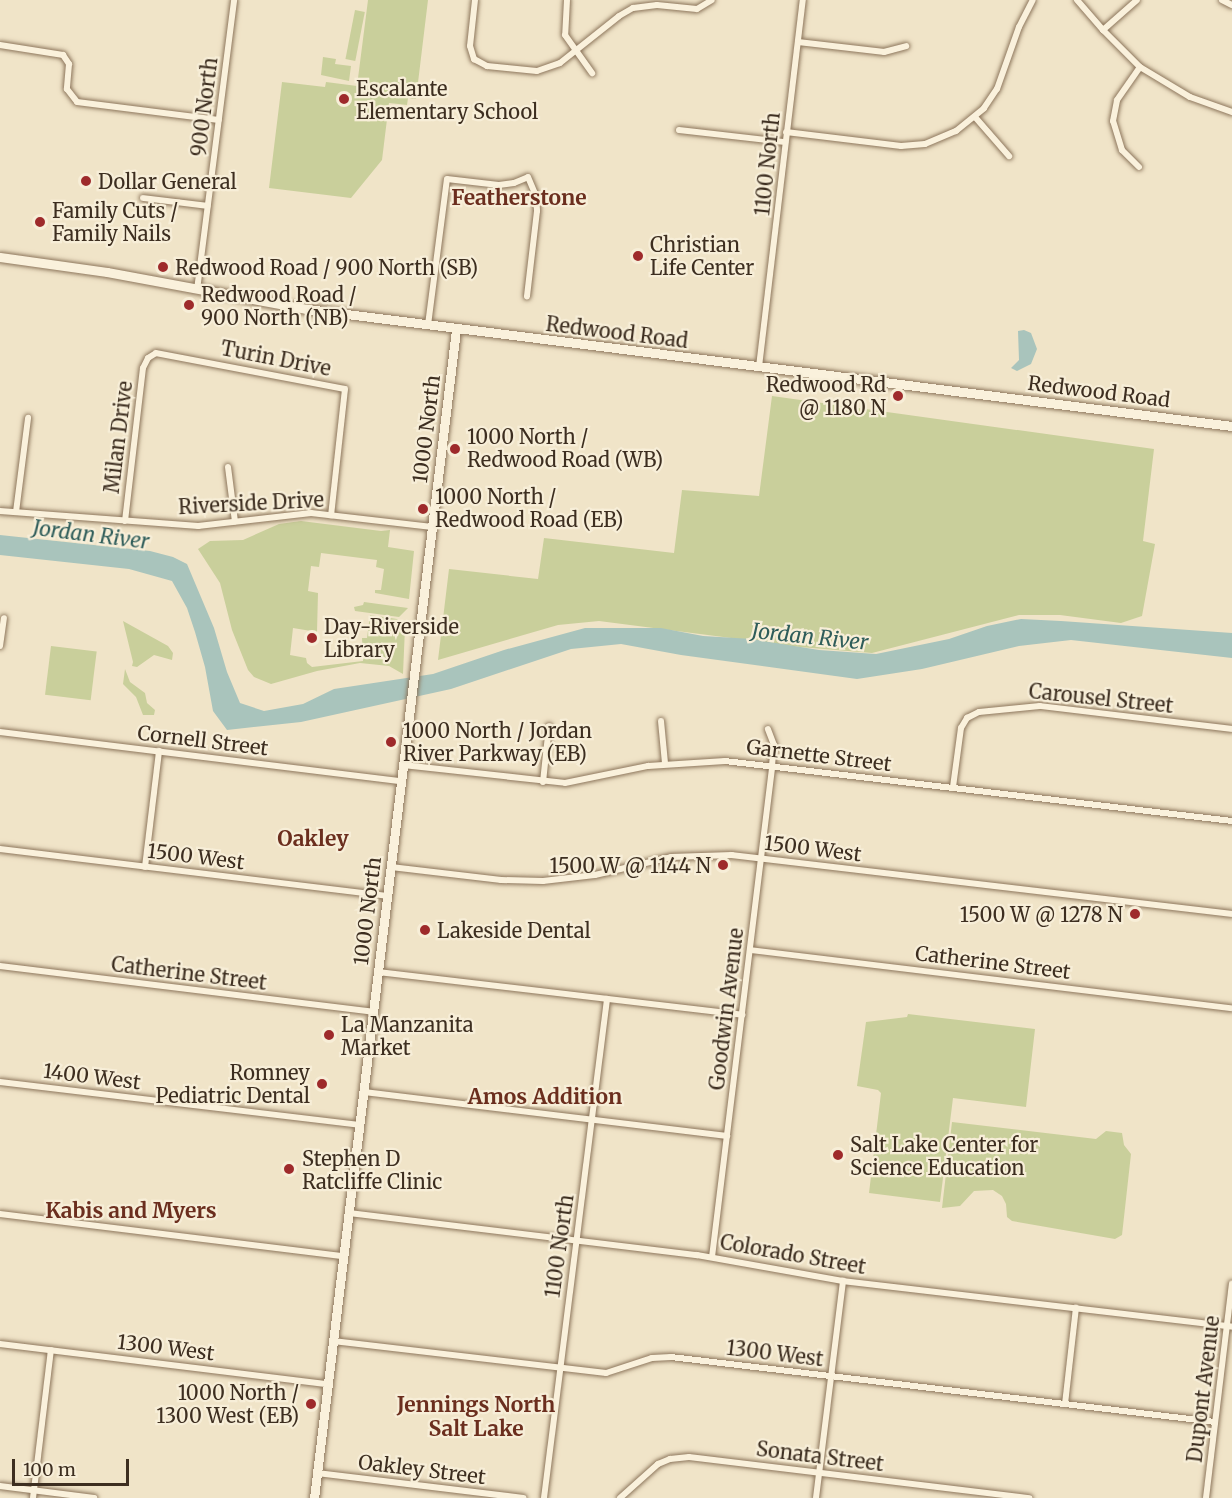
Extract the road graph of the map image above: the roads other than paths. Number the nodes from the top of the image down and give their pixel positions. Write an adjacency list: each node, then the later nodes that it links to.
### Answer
1 (234, 0): 20 (street, 900 North)
2 (475, 0): 15 (street)
3 (567, 0): 15 (street)
4 (803, 0): 12 (street, 1100 North)
5 (1033, 0): 19 (street)
6 (1077, 0): 11 (street)
7 (1137, 0): 11 (street)
8 (1222, 0): 10 (street)
9 (711, 1): 15 (street)
10 (1232, 5)
11 (1103, 30): 16 (street)
12 (798, 42): 14 (street); 22 (street, 1100 North)
13 (0, 45): 20 (street)
14 (906, 46)
15 (576, 51): 17 (street)
16 (1140, 67): 18 (street); 25 (street)
17 (592, 73)
18 (1232, 112)
19 (975, 117): 22 (street); 24 (street)
20 (219, 120): 27 (street, 900 North)
21 (679, 130): 23 (street)
22 (786, 132): 23 (street, 1100 North)
23 (785, 142): 34 (street, 1100 North)
24 (1009, 156)
25 (1139, 168)
26 (143, 198): 27 (street)
27 (208, 206): 29 (street, 900 North)
28 (0, 257): 29 (main road, Redwood Road)
29 (197, 290): 31 (main road, Redwood Road)
30 (527, 296): 31 (street)
31 (429, 325): 32 (main road, Redwood Road)
32 (456, 329): 34 (main road, Redwood Road); 43 (main road, 1000 North)
33 (148, 358): 40 (street, Turin Drive); 41 (street, Milan Drive)
34 (759, 368): 36 (main road, Redwood Road)
35 (28, 418): 39 (street)
36 (1232, 426)
37 (228, 467): 42 (street)
38 (0, 511): 39 (street, Riverside Drive)
39 (16, 513): 41 (street, Riverside Drive)
40 (331, 515): 42 (street, Riverside Drive); 43 (street, Riverside Drive)
41 (125, 521): 42 (street, Riverside Drive)
42 (235, 522)
43 (432, 527): 53 (main road, 1000 North)
44 (4, 618): 45 (street)
45 (0, 646)
46 (661, 721): 52 (street)
47 (549, 726): 56 (street)
48 (768, 729): 54 (street, Goodwin Avenue)
49 (1232, 729): 57 (street, Carousel Street)
50 (0, 732): 51 (street, Cornell Street)
51 (159, 751): 55 (street, Cornell Street); 61 (street)
52 (665, 763): 54 (street, Garnette Street); 56 (street, Garnette Street)
53 (403, 765): 55 (main road, 1000 North); 56 (street, Garnette Street)
54 (772, 765): 57 (street, Garnette Street); 60 (street, Goodwin Avenue)
55 (401, 781): 62 (main road, 1000 North)
56 (543, 782)
57 (953, 787): 58 (street, Garnette Street)
58 (1232, 821)
59 (0, 849): 61 (street, 1500 West)
60 (761, 858): 62 (street, 1500 West); 64 (street, 1500 West); 65 (street, Goodwin Avenue)
61 (145, 867): 63 (street, 1500 West)
62 (391, 867): 63 (main road, 1000 North)
63 (387, 896): 67 (main road, 1000 North)
64 (1232, 915)
65 (750, 950): 69 (street, Catherine Street); 71 (street, Goodwin Avenue)
66 (0, 966): 70 (street, Catherine Street)
67 (378, 972): 68 (street); 70 (main road, 1000 North)
68 (607, 999): 71 (street); 74 (street, 1100 North)
69 (1232, 1008)
70 (373, 1012): 73 (main road, 1000 North)
71 (742, 1015): 76 (street, Goodwin Avenue)
72 (0, 1082): 75 (street, 1400 West)
73 (364, 1092): 74 (street); 75 (main road, 1000 North)
74 (592, 1120): 76 (street); 79 (street, 1100 North)
75 (359, 1125): 77 (main road, 1000 North)
76 (727, 1136): 81 (street, Goodwin Avenue)
77 (349, 1213): 79 (street, Colorado Street); 80 (main road, 1000 North)
78 (0, 1214): 80 (street)
79 (576, 1240): 81 (street, Colorado Street); 89 (street, 1100 North)
80 (344, 1256): 86 (main road, 1000 North)
81 (712, 1257): 82 (street, Colorado Street)
82 (843, 1281): 84 (street, Colorado Street); 90 (street)
83 (1232, 1284): 85 (street, Dupont Avenue)
84 (1076, 1308): 85 (street, Colorado Street); 92 (street)
85 (1229, 1327): 93 (street, Dupont Avenue)
86 (333, 1341): 89 (street, 1300 West); 91 (main road, 1000 North)
87 (0, 1344): 88 (street, 1300 West)
88 (51, 1350): 91 (street, 1300 West); 97 (street)
89 (560, 1368): 90 (street, 1300 West); 101 (street, 1100 North)
90 (831, 1376): 92 (street, 1300 West); 95 (street)
91 (328, 1384): 94 (main road, 1000 North)
92 (1065, 1404): 93 (street, 1300 West)
93 (1215, 1422): 105 (street, Dupont Avenue)
94 (317, 1473): 99 (main road, 1000 North); 100 (street, Oakley Street)
95 (819, 1473): 102 (street, Sonata Street); 103 (street); 104 (street, Sonata Street)
96 (0, 1486): 97 (street)
97 (33, 1494): 98 (street)
98 (94, 1498)
99 (314, 1498)
100 (523, 1498)
101 (544, 1498)
102 (620, 1498)
103 (816, 1498)
104 (1030, 1498)
105 (1206, 1498)

